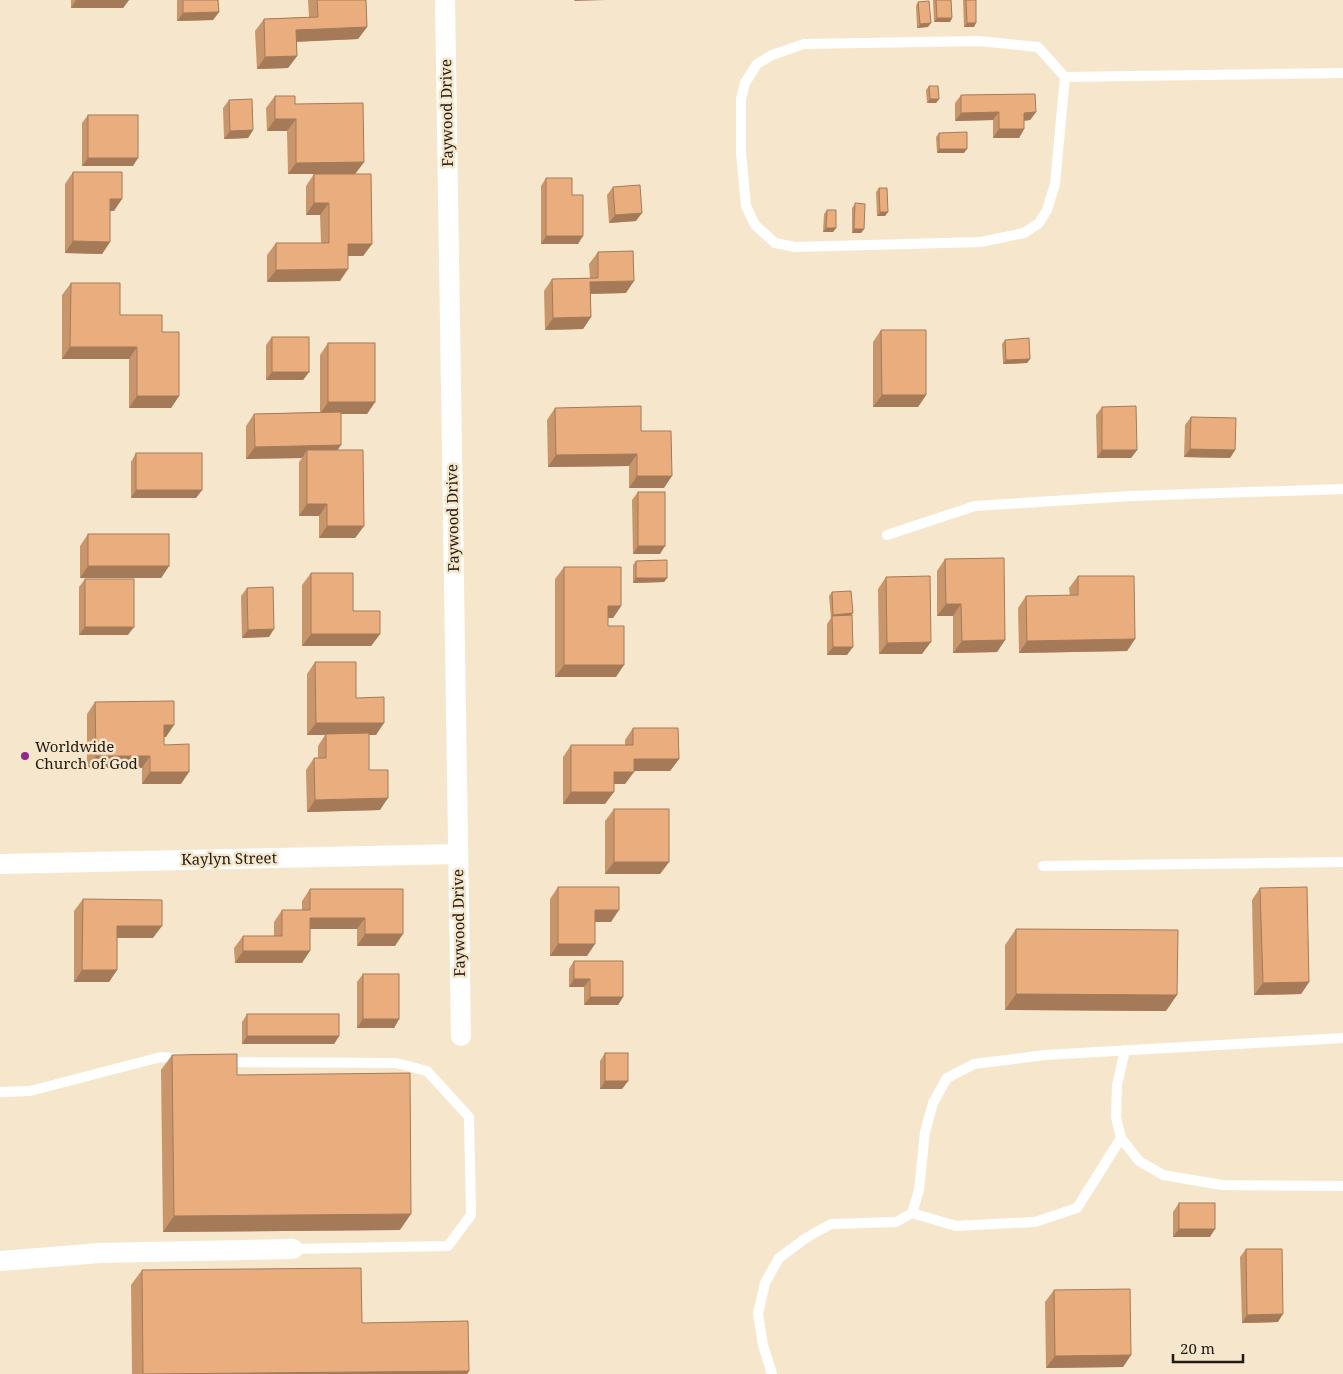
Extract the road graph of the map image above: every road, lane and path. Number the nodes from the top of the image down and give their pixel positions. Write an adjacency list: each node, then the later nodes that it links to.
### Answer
1 (445, 0): 6 (street, Faywood Drive)
2 (1343, 72): 3 (lane)
3 (1065, 77): 3 (lane)
4 (1343, 489): 5 (lane)
5 (887, 535)
6 (458, 854): 8 (street, Kaylyn Street); 10 (street, Faywood Drive)
7 (1343, 862): 9 (lane)
8 (0, 864)
9 (1043, 866)
10 (461, 1036)
11 (1343, 1038): 12 (lane)
12 (1125, 1050): 16 (lane); 18 (lane)
13 (198, 1060): 15 (lane)
14 (217, 1062): 19 (lane)
15 (0, 1092)
16 (1121, 1138): 17 (lane); 18 (lane)
17 (1343, 1186)
18 (912, 1213): 21 (lane)
19 (292, 1249): 20 (street)
20 (0, 1261)
21 (772, 1374)

